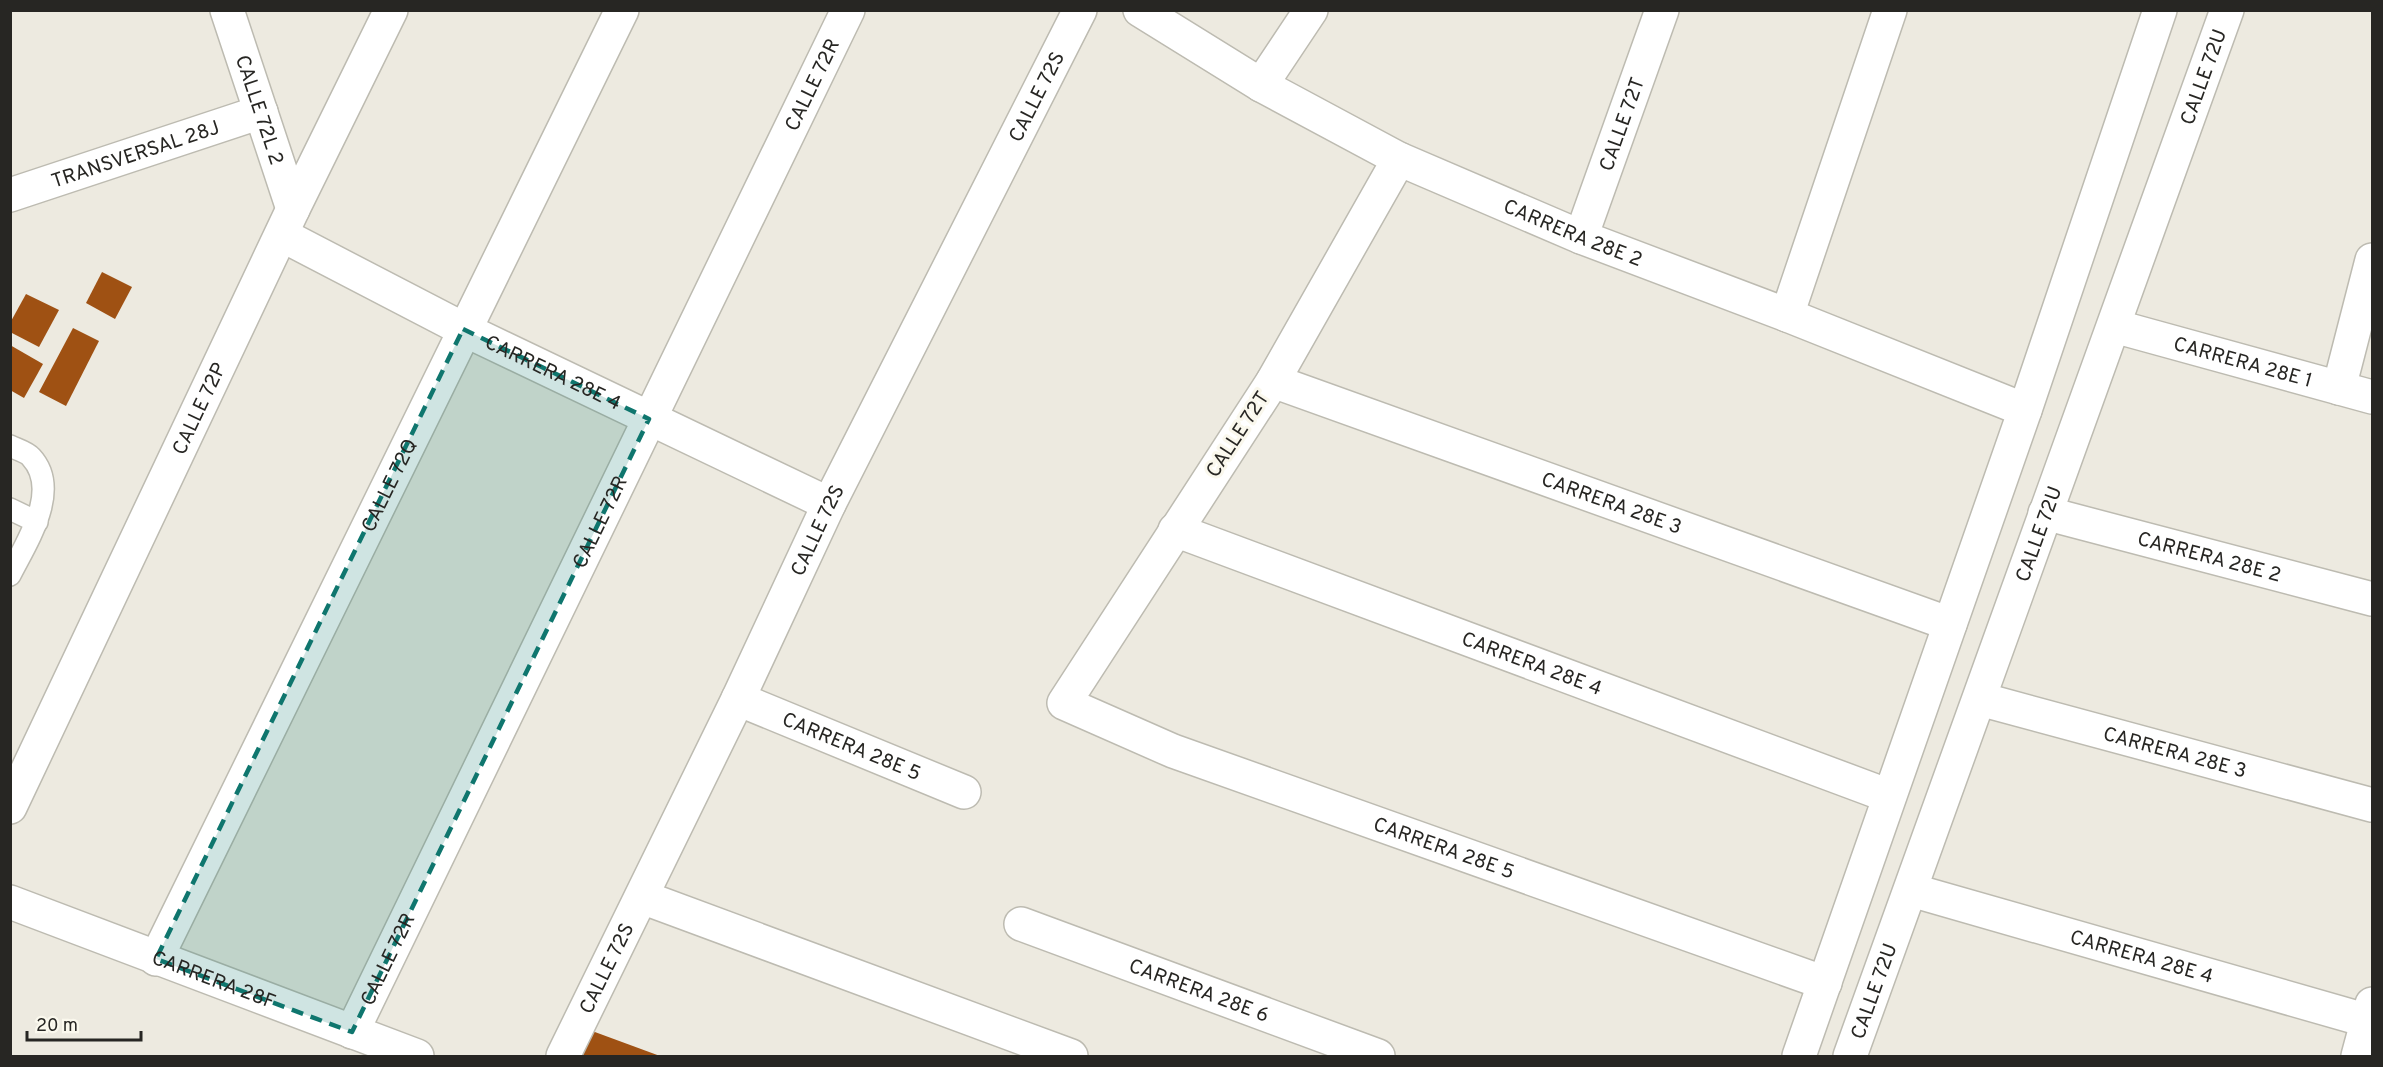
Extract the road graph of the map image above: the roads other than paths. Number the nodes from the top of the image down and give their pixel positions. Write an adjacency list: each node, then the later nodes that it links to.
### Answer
1 (227, 10): 13 (street, CALLE 72L 2)
2 (391, 10): 16 (street, CALLE 72P)
3 (621, 10): 21 (street, CALLE 72Q)
4 (848, 10): 26 (street, CALLE 72R)
5 (1080, 10): 28 (street, CALLE 72S)
6 (1140, 10): 12 (street, CARRERA 28E 2)
7 (1311, 10): 12 (street)
8 (1662, 10): 17 (street, CALLE 72T)
9 (1890, 10): 19 (street)
10 (2160, 10): 25 (street)
11 (2227, 10): 20 (street, CALLE 72U)
12 (1261, 85): 14 (street, CARRERA 28E 2)
13 (261, 112): 15 (street, TRANSVERSAL 28J); 16 (street, CALLE 72L 2)
14 (1398, 159): 17 (street, CARRERA 28E 2); 22 (street, CALLE 72T)
15 (10, 195)
16 (288, 222): 21 (street, CARRERA 28E 4); 42 (street, CALLE 72P)
17 (1581, 237): 19 (street, CARRERA 28E 2)
18 (2373, 260): 23 (street)
19 (1787, 315): 25 (street, CARRERA 28E 2)
20 (2114, 326): 23 (street, CARRERA 28E 1); 30 (street, CALLE 72U)
21 (463, 329): 26 (street, CARRERA 28E 4); 47 (street, CALLE 72Q)
22 (1272, 381): 32 (street, CALLE 72T); 35 (street, CARRERA 28E 3)
23 (2339, 388): 24 (street, CARRERA 28E 1)
24 (2373, 397)
25 (2025, 410): 35 (street)
26 (649, 419): 28 (street, CARRERA 28E 4); 50 (street, CALLE 72R)
27 (10, 446): 31 (lane)
28 (829, 504): 36 (street, CALLE 72S)
29 (10, 509): 31 (lane)
30 (2045, 513): 34 (street, CARRERA 28E 2); 37 (street, CALLE 72U)
31 (37, 522): 33 (lane)
32 (1175, 530): 38 (street, CALLE 72T); 40 (street, CARRERA 28E 4)
33 (10, 575)
34 (2373, 599)
35 (1950, 624): 40 (street)
36 (738, 699): 39 (street, CARRERA 28E 5); 44 (street, CALLE 72S)
37 (1980, 699): 41 (street, CARRERA 28E 3); 43 (street, CALLE 72U)
38 (1064, 703): 48 (street, CARRERA 28E 5)
39 (964, 792)
40 (1889, 796): 48 (street)
41 (2373, 805)
42 (10, 807)
43 (1911, 890): 49 (street, CARRERA 28E 4); 56 (street, CALLE 72U)
44 (642, 897): 52 (street, CALLE 72S); 53 (street)
45 (11, 906): 47 (street, CARRERA 28F)
46 (1021, 924): 54 (street, CARRERA 28E 6)
47 (156, 959): 50 (street, CARRERA 28F)
48 (1825, 982): 55 (street)
49 (2371, 1016): 57 (street)
50 (352, 1032): 51 (street, CARRERA 28F)
51 (417, 1056)
52 (564, 1056)
53 (1071, 1056)
54 (1378, 1056)
55 (1799, 1056)
56 (1850, 1056)
57 (2358, 1056)

